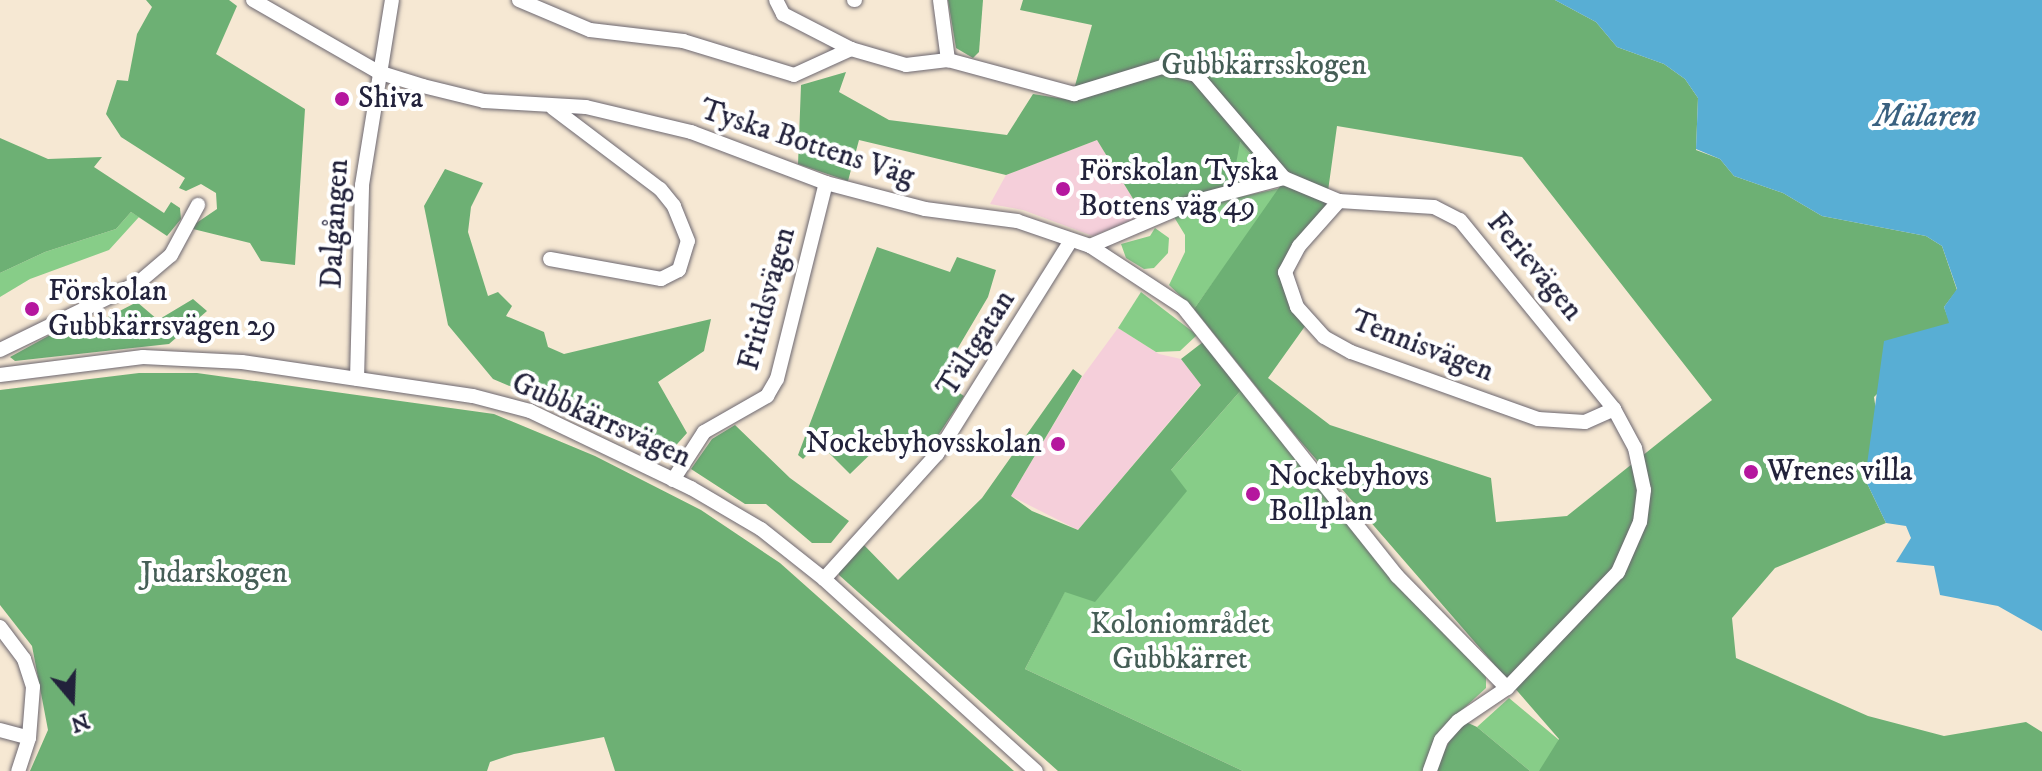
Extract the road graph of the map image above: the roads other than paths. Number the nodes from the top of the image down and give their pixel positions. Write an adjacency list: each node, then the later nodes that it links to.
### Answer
1 (253, 0): 8 (street, Tyska Bottens Väg)
2 (392, 0): 8 (street, Dalgången)
3 (519, 0): 6 (street)
4 (776, 0): 6 (street, Ferievägen)
5 (940, 0): 7 (street)
6 (851, 49): 7 (street, Ferievägen)
7 (948, 60): 10 (street, Ferievägen)
8 (378, 72): 9 (street, Tyska Bottens Väg); 19 (street, Dalgången)
9 (553, 108): 11 (street, Tyska Bottens Väg); 16 (street)
10 (1284, 178): 12 (street, Ferievägen); 15 (street)
11 (826, 183): 14 (street, Tyska Bottens Väg); 21 (street, Fritidsvägen)
12 (1339, 201): 20 (street, Ferievägen); 20 (street, Tennisvägen)
13 (198, 205): 17 (street)
14 (1071, 240): 15 (street, Tyska Bottens Väg); 22 (street, Tältgatan)
15 (1090, 246): 24 (street, Tyska Bottens Väg)
16 (550, 259)
17 (0, 350)
18 (0, 375): 19 (street, Gubbkärrsvägen)
19 (357, 379): 21 (street, Gubbkärrsvägen)
20 (1614, 409): 24 (street, Ferievägen)
21 (673, 480): 22 (street, Gubbkärrsvägen)
22 (824, 579): 28 (street, Gubbkärrsvägen)
23 (0, 627): 26 (street)
24 (1507, 688): 29 (street, Ferievägen)
25 (0, 730): 26 (street)
26 (29, 738): 27 (street)
27 (18, 771)
28 (1036, 771)
29 (1430, 771)

